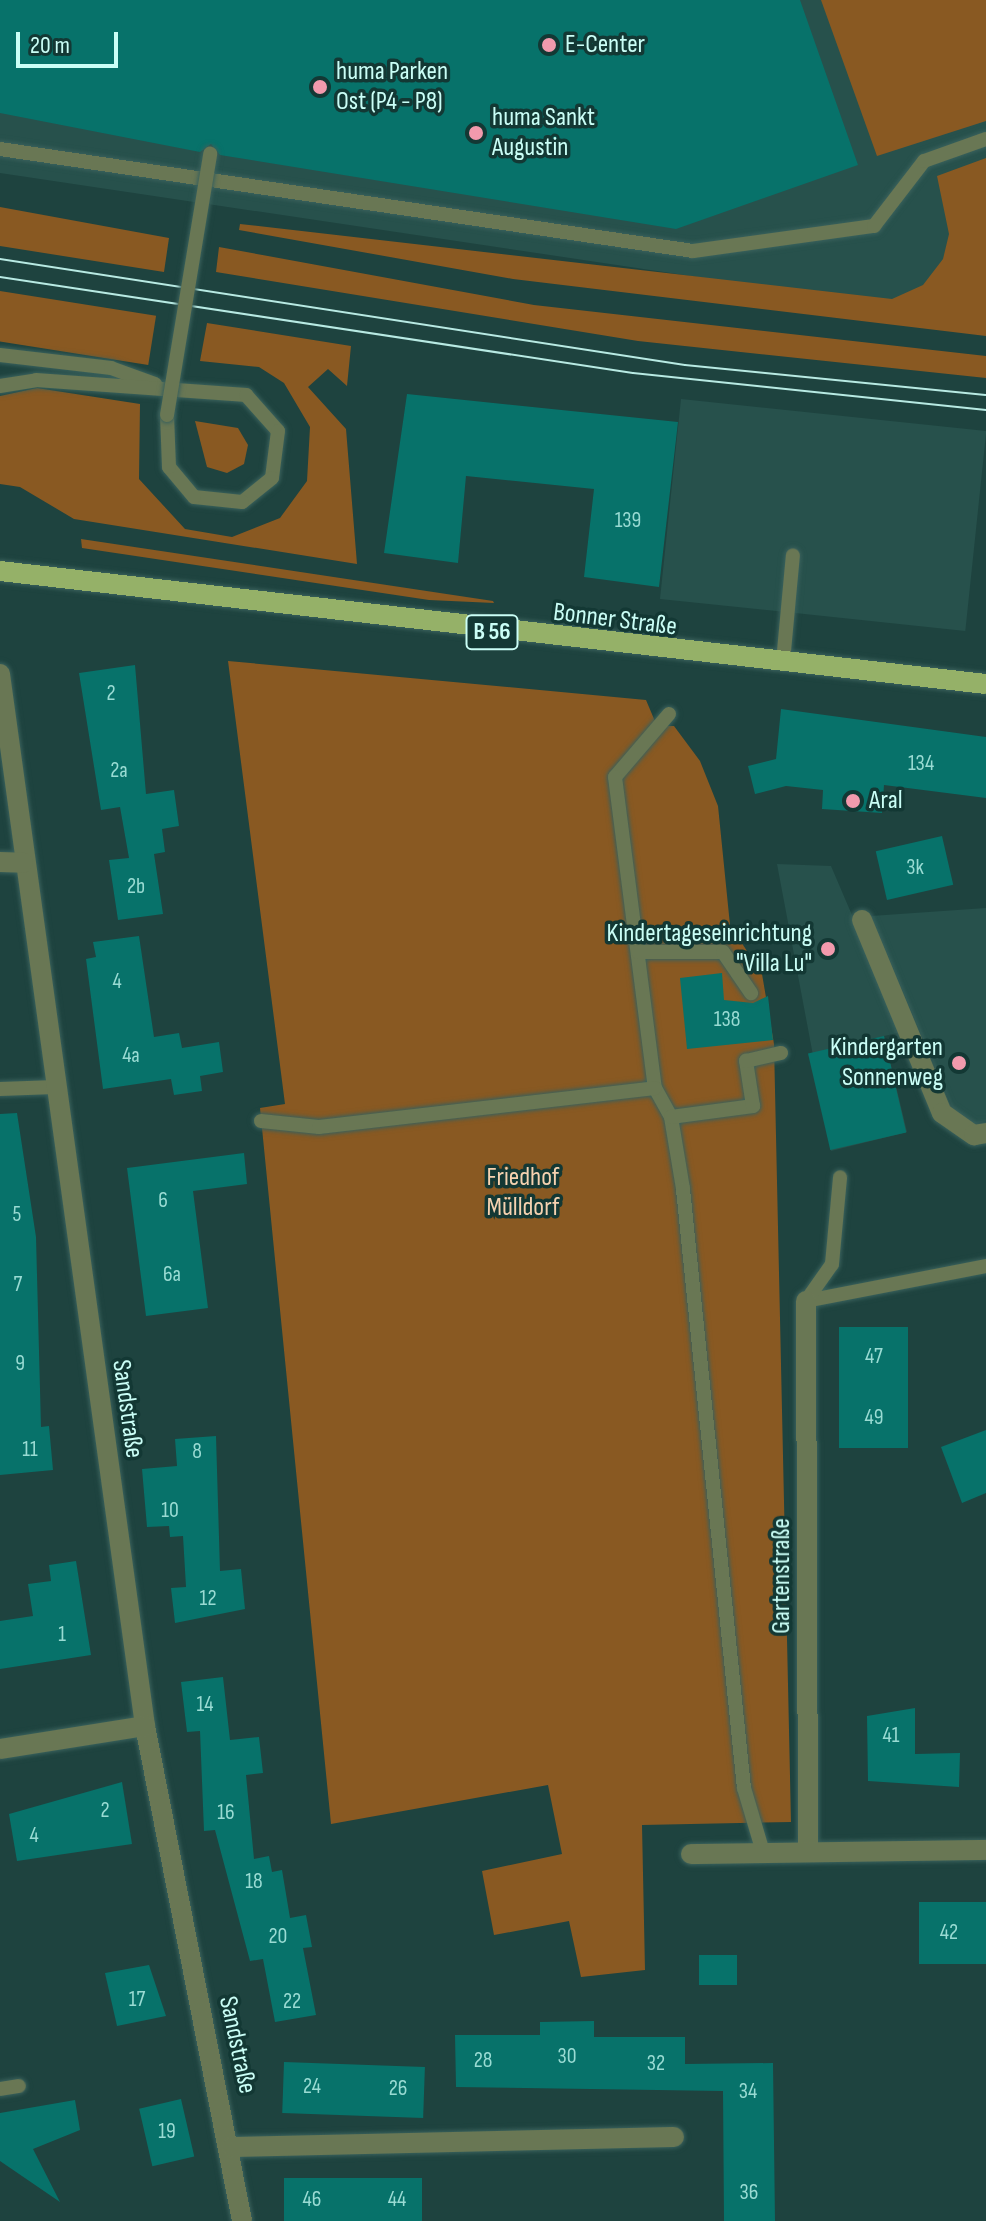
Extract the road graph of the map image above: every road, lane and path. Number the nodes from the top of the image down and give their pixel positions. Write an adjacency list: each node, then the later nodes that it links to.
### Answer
1 (986, 139): 2 (lane)
2 (0, 149)
3 (210, 154): 5 (lane, bridge)
4 (0, 355): 5 (lane)
5 (155, 385): 6 (lane)
6 (0, 386)
7 (793, 555): 9 (lane)
8 (0, 571): 9 (main road, Bonner Straße / B 56)
9 (783, 662): 11 (main road, Bonner Straße / B 56)
10 (0, 674): 14 (street, Sandstraße)
11 (986, 684)
12 (669, 714): 16 (lane)
13 (0, 862): 14 (street)
14 (23, 863): 19 (street, Sandstraße)
15 (862, 920): 24 (street)
16 (638, 952): 17 (lane); 20 (lane)
17 (751, 993)
18 (781, 1053): 22 (lane)
19 (55, 1087): 21 (lane); 28 (street, Sandstraße)
20 (655, 1088): 22 (lane); 23 (lane)
21 (0, 1089)
22 (671, 1117): 31 (lane)
23 (261, 1121)
24 (986, 1133)
25 (840, 1177): 27 (lane)
26 (986, 1266): 27 (lane)
27 (806, 1301): 32 (street, Gartenstraße)
28 (145, 1726): 29 (street); 37 (street, Sandstraße)
29 (0, 1749)
30 (986, 1850): 32 (street)
31 (763, 1852): 32 (street); 33 (street)
32 (808, 1852)
33 (691, 1854)
34 (19, 2086): 35 (lane)
35 (0, 2089)
36 (674, 2137): 37 (street)
37 (232, 2147): 38 (street, Sandstraße)
38 (242, 2221)

